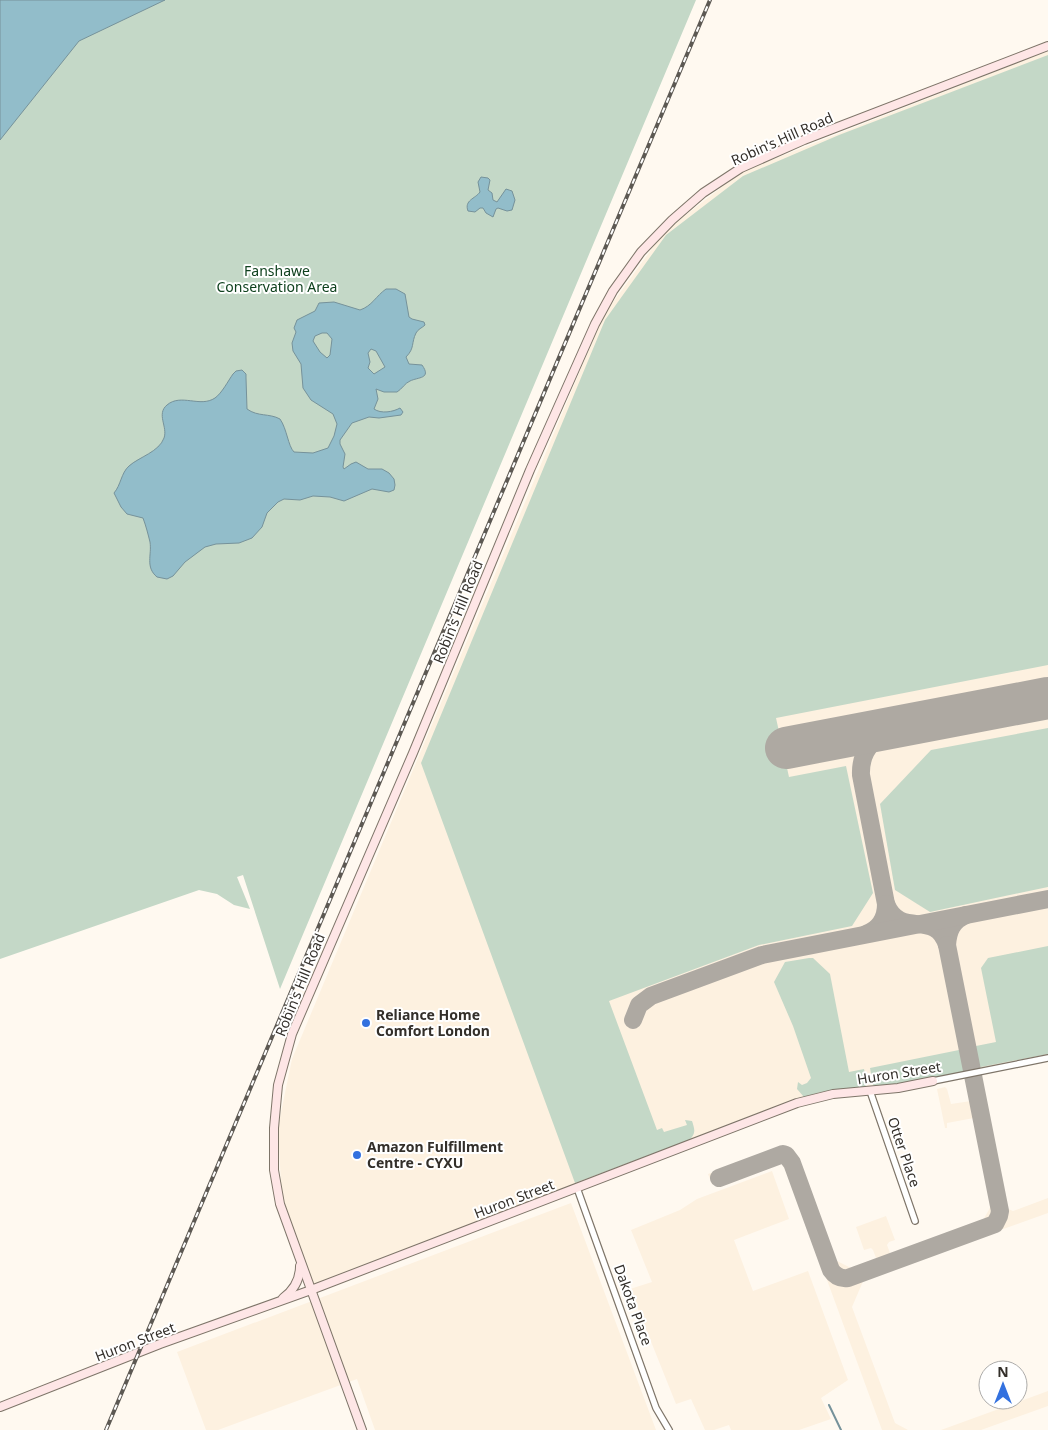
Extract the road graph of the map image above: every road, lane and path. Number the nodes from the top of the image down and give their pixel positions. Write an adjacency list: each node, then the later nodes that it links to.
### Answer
1 (1048, 46): 7 (main road, Robin's Hill Road)
2 (1048, 1058): 3 (street, Huron Street)
3 (933, 1081): 4 (main road, Huron Street)
4 (870, 1091): 5 (main road, Huron Street); 6 (street, Otter Place)
5 (577, 1188): 8 (main road, Huron Street); 12 (street, Dakota Place)
6 (915, 1221)
7 (299, 1259): 8 (main road, Robin's Hill Road); 9 (main road)
8 (311, 1290): 9 (main road, Huron Street); 11 (main road, Robin's Hill Road)
9 (278, 1302): 10 (main road, Huron Street)
10 (0, 1407)
11 (362, 1430)
12 (668, 1430)

